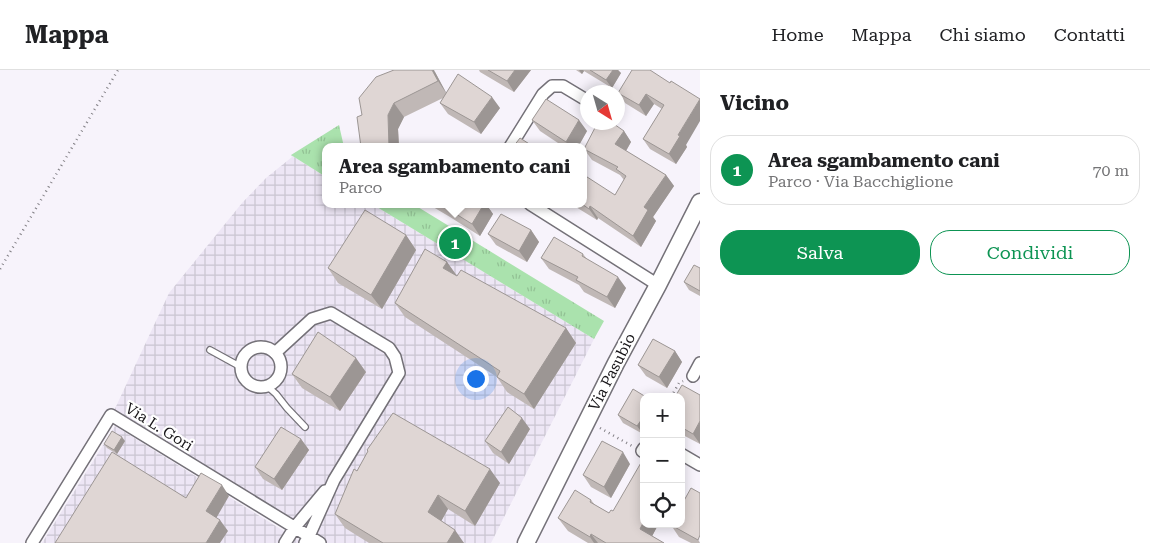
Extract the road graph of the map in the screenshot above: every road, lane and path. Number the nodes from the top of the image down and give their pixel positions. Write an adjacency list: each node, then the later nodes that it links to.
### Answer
1 (118, 70): 6 (path)
2 (580, 96): 3 (street)
3 (512, 143)
4 (700, 202): 7 (street, Via Pasubio)
5 (536, 208): 7 (street)
6 (0, 269)
7 (658, 285): 26 (street, Via Pasubio)
8 (210, 350): 11 (lane)
9 (275, 353): 11 (street); 13 (street); 20 (street)
10 (700, 364): 12 (street)
11 (241, 367): 13 (street)
12 (693, 376): 14 (path)
13 (268, 386): 15 (lane)
14 (673, 393)
15 (305, 427)
16 (597, 427): 17 (path)
17 (640, 448)
18 (685, 458): 19 (street)
19 (700, 465)
20 (334, 480): 21 (street); 22 (street)
21 (295, 527): 22 (street, Via L. Gori); 23 (street, Via L. Gori); 24 (street)
22 (307, 540): 25 (street, Via L. Gori)
23 (32, 543)
24 (285, 543)
25 (320, 543)
26 (526, 543)

